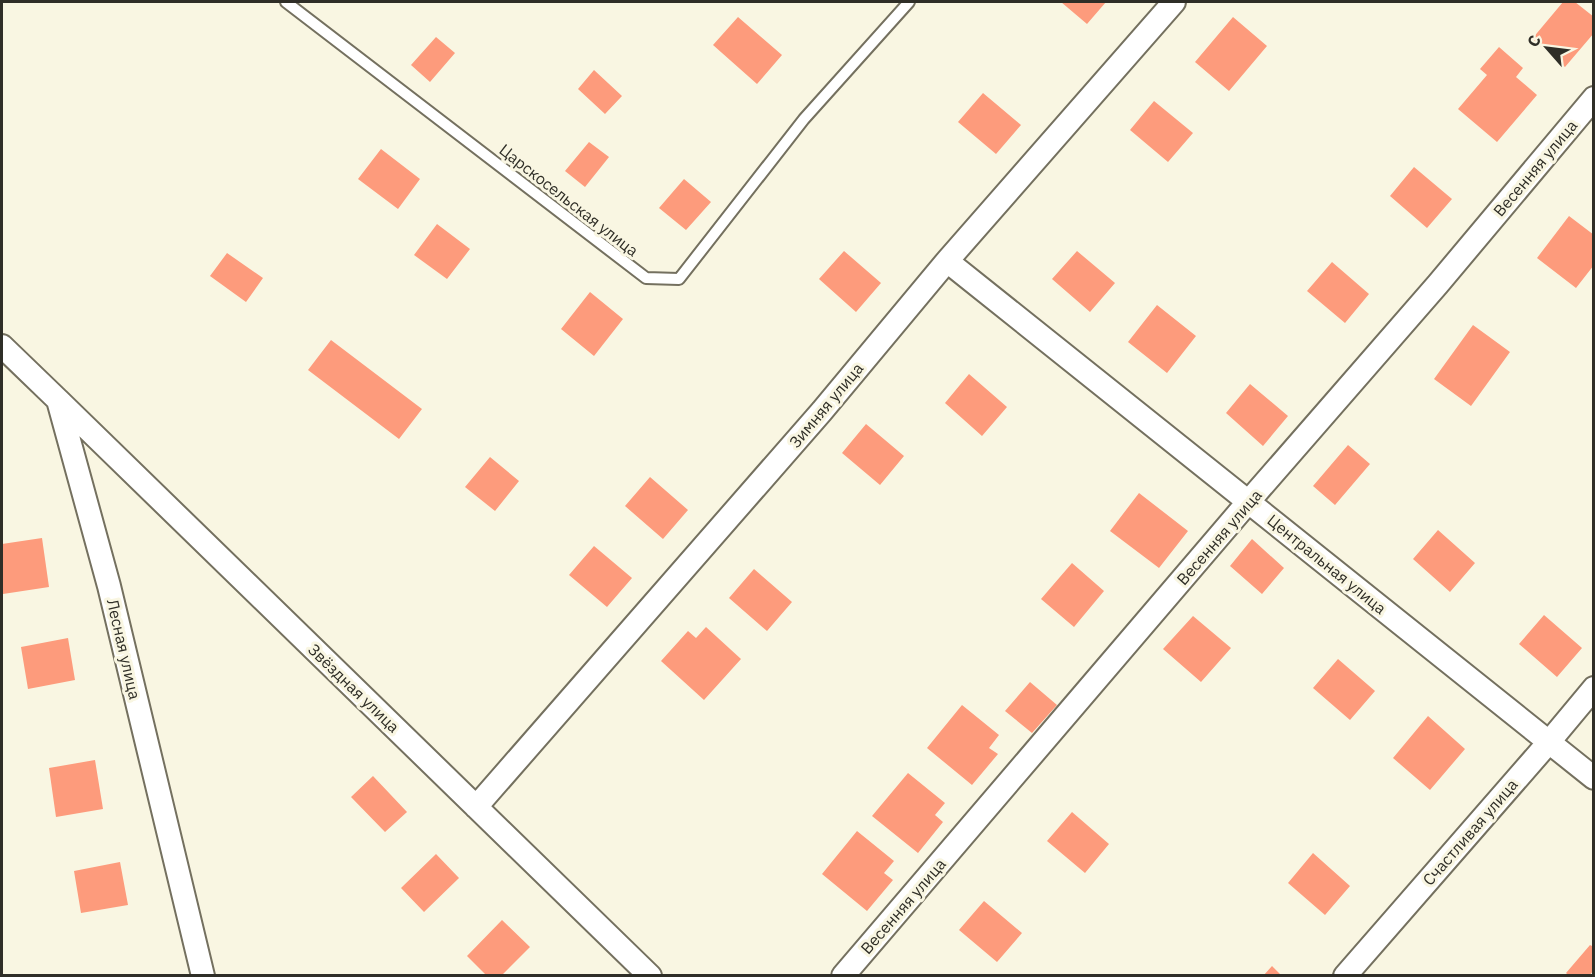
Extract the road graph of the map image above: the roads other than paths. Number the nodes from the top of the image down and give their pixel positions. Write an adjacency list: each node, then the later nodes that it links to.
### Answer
1 (286, 2): 2 (lane, Царскосельская улица)
2 (909, 2)
3 (1173, 2): 5 (street, Зимняя улица)
4 (1593, 98): 8 (street, Весенняя улица)
5 (947, 261): 8 (street, Центральная улица); 12 (street, Зимняя улица)
6 (2, 346): 7 (street)
7 (58, 400): 12 (street, Звёздная улица); 13 (street, Лесная улица)
8 (1250, 501): 10 (street, Центральная улица); 15 (street, Весенняя улица)
9 (1593, 688): 10 (street, Счастливая улица)
10 (1548, 742): 11 (street, Центральная улица); 16 (street, Счастливая улица)
11 (1593, 778)
12 (476, 807): 14 (street, Звёздная улица)
13 (203, 975)
14 (650, 975)
15 (843, 975)
16 (1344, 975)

